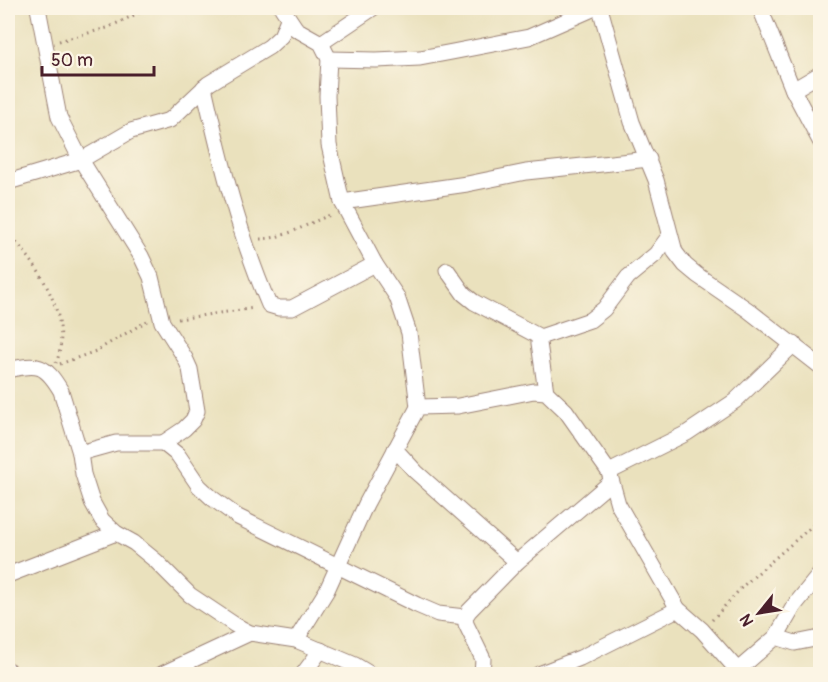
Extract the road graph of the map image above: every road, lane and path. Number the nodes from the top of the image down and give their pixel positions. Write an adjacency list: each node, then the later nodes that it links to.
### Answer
1 (38, 8): 9 (street)
2 (149, 8): 9 (path)
3 (373, 8): 8 (street)
4 (595, 8): 10 (street)
5 (600, 8): 15 (street)
6 (760, 8): 13 (street)
7 (285, 13): 8 (street); 12 (street)
8 (321, 43): 10 (street)
9 (45, 44): 16 (street)
10 (329, 58): 18 (street)
11 (820, 74): 13 (street)
12 (204, 87): 16 (street); 21 (street)
13 (793, 90): 14 (street)
14 (820, 141)
15 (649, 159): 18 (street); 20 (street)
16 (81, 160): 17 (street); 25 (street)
17 (8, 182)
18 (344, 206): 21 (path); 22 (street)
19 (8, 234): 25 (path)
20 (670, 235): 26 (street); 27 (street)
21 (244, 241): 24 (street)
22 (375, 264): 24 (street); 31 (street)
23 (447, 270): 26 (street)
24 (269, 305): 25 (path)
25 (160, 318): 32 (street)
26 (540, 337): 30 (street)
27 (794, 344): 28 (street); 35 (street)
28 (820, 366)
29 (8, 370): 34 (street)
30 (546, 392): 31 (street); 35 (street)
31 (418, 407): 33 (street)
32 (163, 442): 34 (street); 39 (street)
33 (395, 449): 38 (street); 39 (street)
34 (80, 453): 37 (street)
35 (610, 477): 38 (street); 42 (street)
36 (820, 519): 44 (path)
37 (116, 533): 41 (street); 45 (street)
38 (516, 562): 43 (street)
39 (337, 567): 43 (street); 48 (street)
40 (820, 574): 46 (street)
41 (8, 575)
42 (678, 609): 44 (street); 57 (street)
43 (465, 617): 56 (street)
44 (702, 630): 51 (street)
45 (250, 633): 48 (street); 53 (street)
46 (776, 638): 47 (street); 51 (street)
47 (820, 638)
48 (296, 640): 49 (street)
49 (321, 650): 54 (street); 55 (street)
50 (8, 670): 52 (street)
51 (739, 672)
52 (9, 675)
53 (162, 675)
54 (303, 675)
55 (370, 675)
56 (482, 675)
57 (538, 675)

